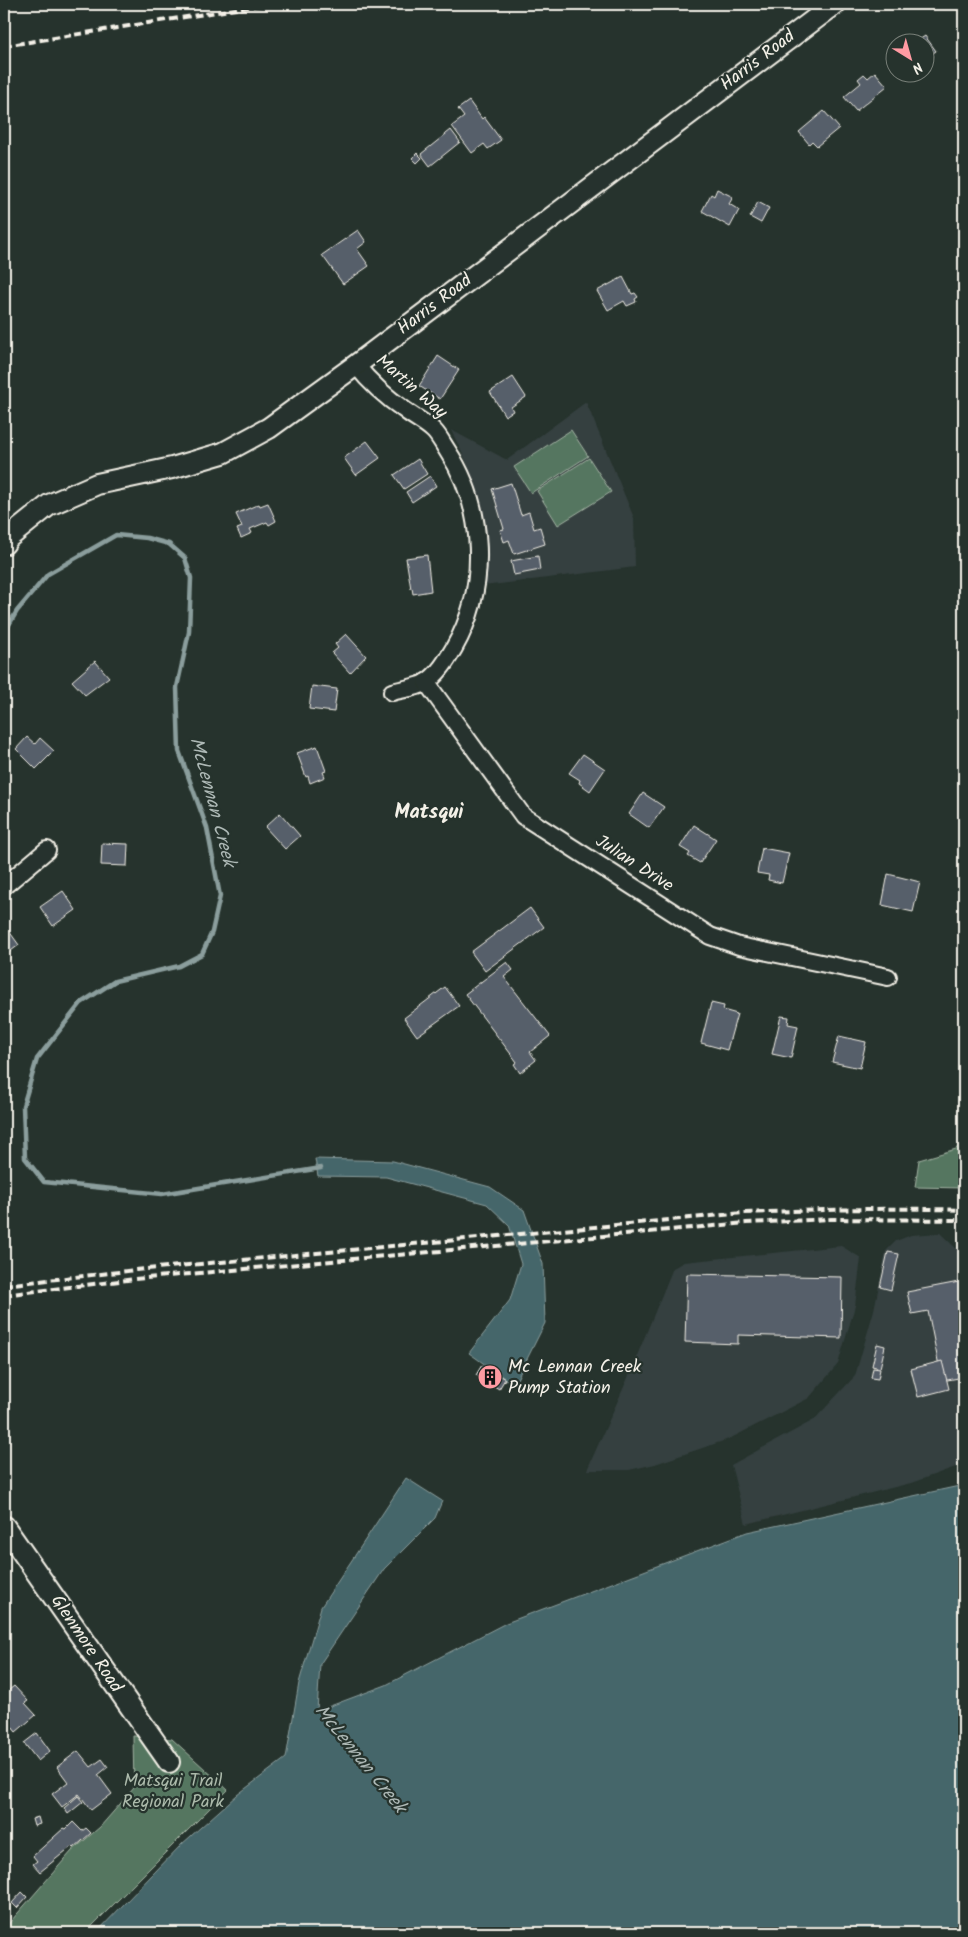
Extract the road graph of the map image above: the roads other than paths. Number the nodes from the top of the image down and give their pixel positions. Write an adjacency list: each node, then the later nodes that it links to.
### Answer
1 (835, 4): 2 (street, Harris Road)
2 (356, 365): 3 (street, Harris Road); 4 (street, Martin Way)
3 (4, 544)
4 (426, 682): 5 (street, Martin Way); 8 (street, Julian Drive)
5 (392, 692)
6 (47, 850): 7 (street)
7 (4, 886)
8 (888, 977)
9 (4, 1526): 10 (street, Glenmore Road)
10 (169, 1762)

